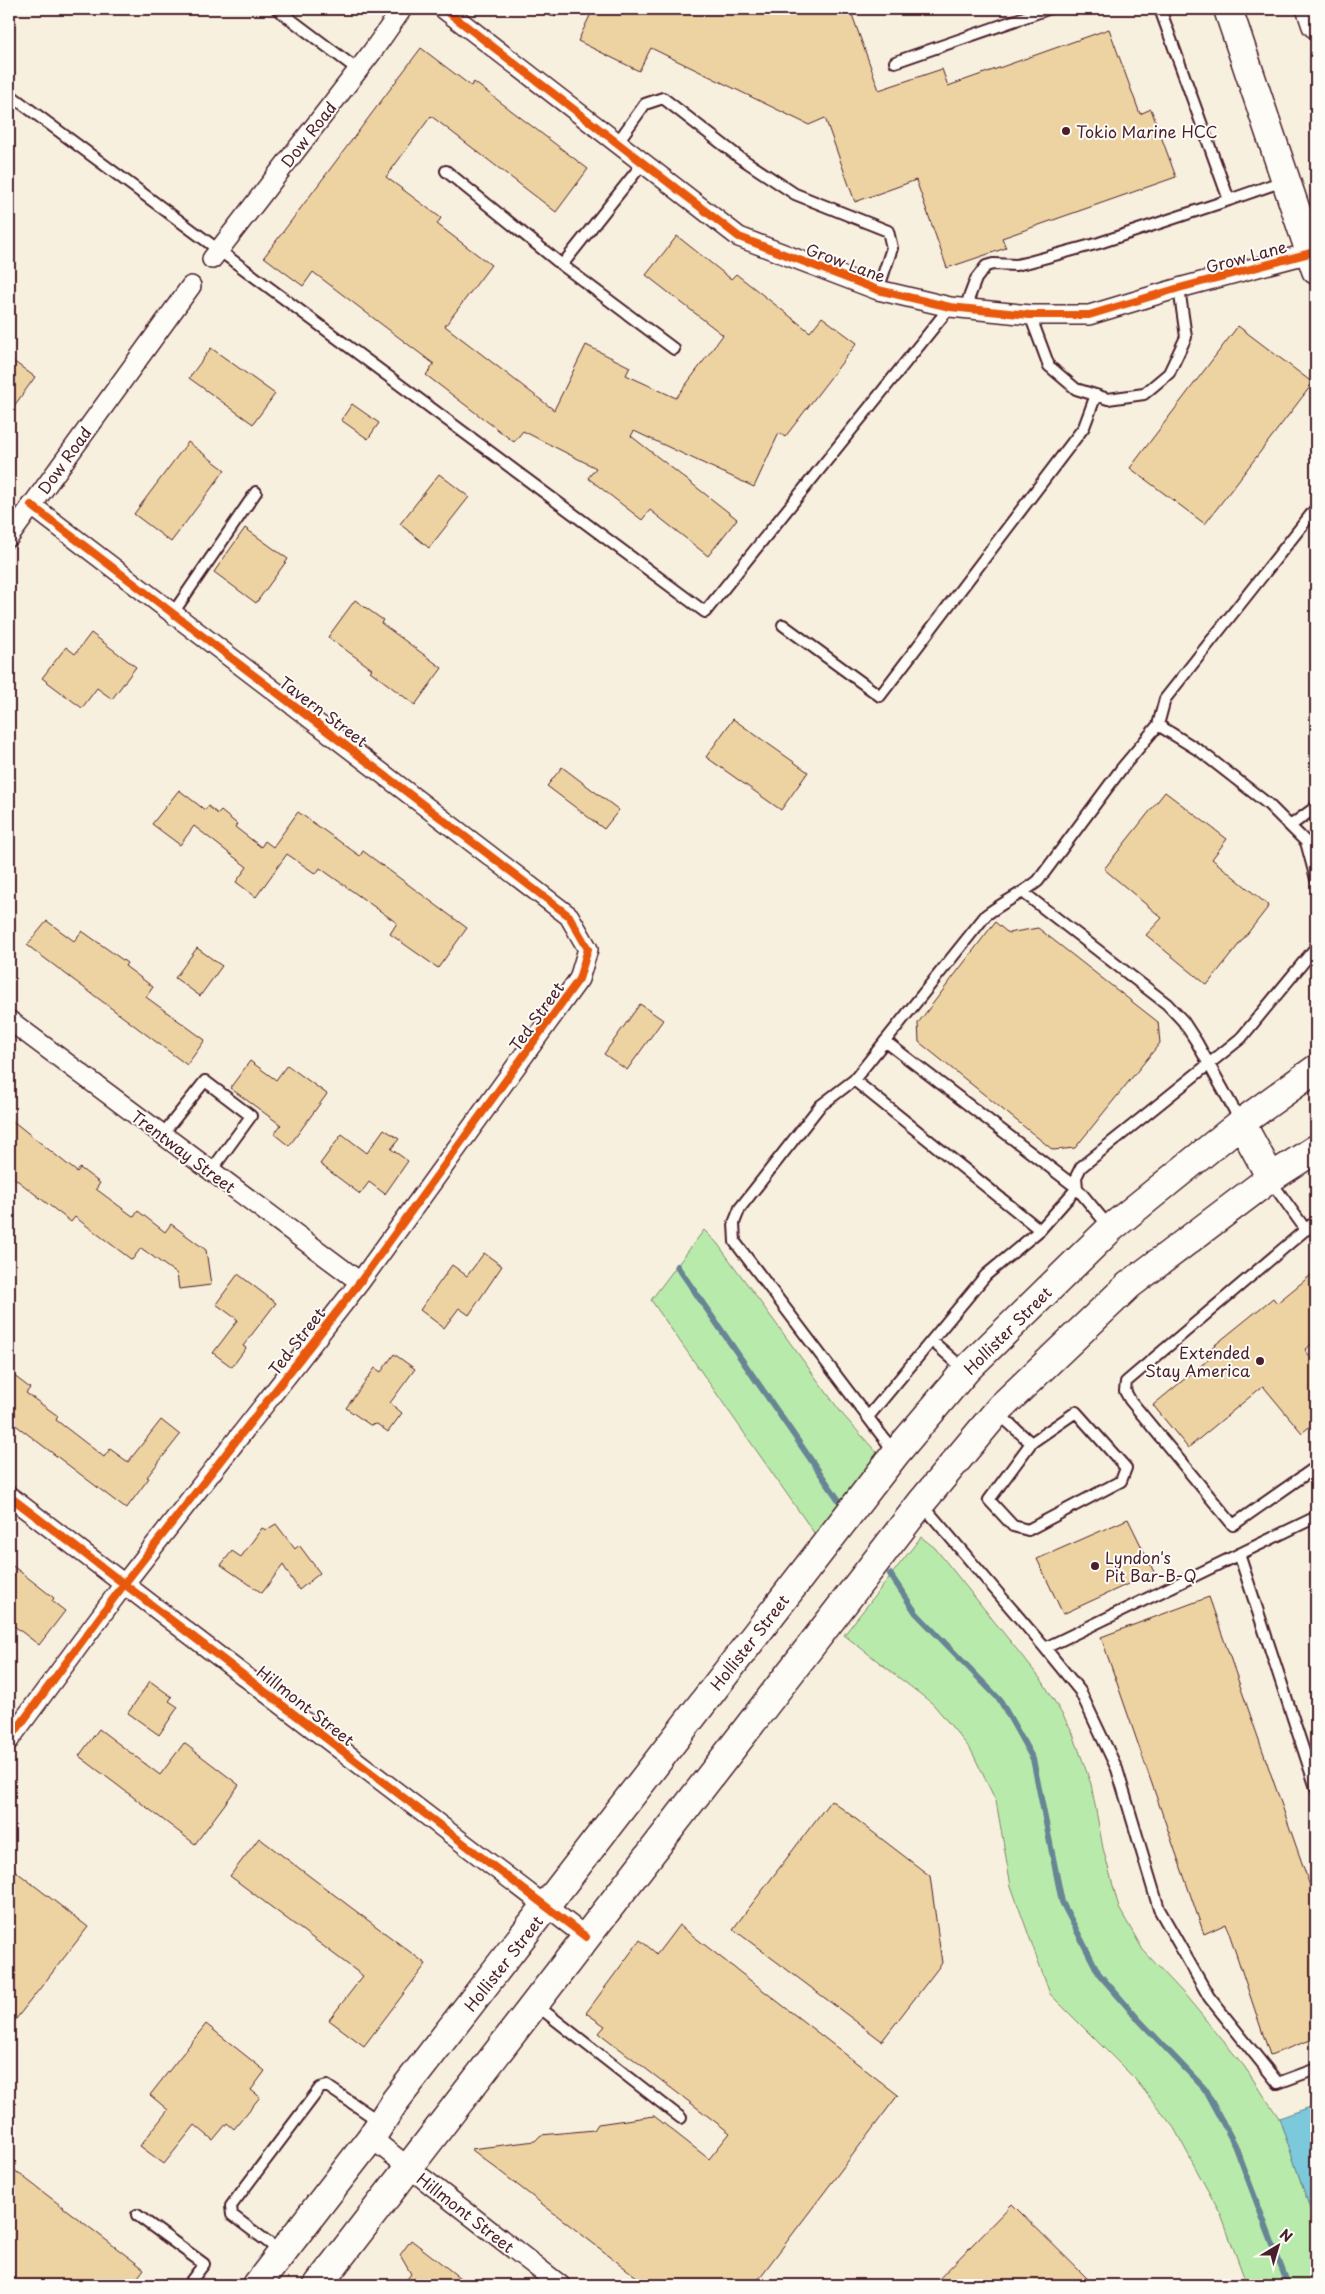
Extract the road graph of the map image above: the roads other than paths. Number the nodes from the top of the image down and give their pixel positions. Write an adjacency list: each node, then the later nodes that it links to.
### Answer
1 (277, 9): 10 (lane)
2 (402, 9): 10 (street, Dow Road)
3 (444, 9): 12 (street, Grow Lane)
4 (1048, 9): 9 (lane)
5 (1160, 9): 16 (lane)
6 (1228, 9): 15 (main road)
7 (1311, 9): 8 (main road)
8 (1316, 24)
9 (894, 62)
10 (358, 70): 17 (street, Dow Road)
11 (9, 94): 17 (lane)
12 (617, 143): 13 (street, Grow Lane); 22 (lane)
13 (643, 163): 19 (lane); 22 (street, Grow Lane)
14 (446, 171): 19 (lane)
15 (1286, 180): 16 (lane); 18 (main road)
16 (1229, 200): 23 (lane)
17 (215, 255): 23 (lane)
18 (1313, 262): 21 (street, Grow Lane)
19 (562, 265): 25 (lane)
20 (191, 286): 28 (street, Dow Road)
21 (1179, 288): 24 (street, Grow Lane); 26 (lane)
22 (878, 290): 23 (street, Grow Lane)
23 (958, 307): 24 (street, Grow Lane)
24 (1030, 315): 26 (lane)
25 (674, 349)
26 (1096, 395): 32 (lane)
27 (256, 492): 31 (lane)
28 (31, 505): 30 (street, Dow Road); 31 (street, Tavern Street)
29 (1316, 508): 33 (lane)
30 (9, 536)
31 (173, 613): 39 (street, Tavern Street)
32 (783, 625)
33 (1158, 725): 35 (lane); 37 (lane)
34 (1316, 807): 35 (lane)
35 (1290, 826): 36 (lane)
36 (1316, 879)
37 (1024, 893): 41 (lane); 42 (lane)
38 (1316, 947): 42 (lane)
39 (588, 949): 55 (street, Ted Street)
40 (9, 1020): 46 (street, Trentway Street)
41 (885, 1041): 44 (lane); 50 (lane)
42 (1208, 1065): 45 (lane); 50 (lane)
43 (1316, 1069): 45 (main road, Hollister Street)
44 (854, 1080): 53 (lane); 59 (lane)
45 (1241, 1123): 49 (main road); 52 (main road, Hollister Street)
46 (162, 1135): 48 (street, Trentway Street); 48 (lane)
47 (1316, 1149): 49 (main road)
48 (211, 1171): 55 (street, Trentway Street)
49 (1270, 1178): 54 (lane); 58 (main road)
50 (1077, 1188): 52 (lane); 53 (lane)
51 (1316, 1224): 54 (lane)
52 (1111, 1228): 57 (main road, Hollister Street)
53 (1040, 1230): 56 (lane)
54 (1306, 1230): 62 (lane)
55 (360, 1282): 67 (street, Ted Street)
56 (932, 1341): 57 (lane); 59 (lane)
57 (966, 1370): 61 (main road, Hollister Street)
58 (997, 1412): 60 (lane); 64 (main road)
59 (868, 1417): 61 (lane)
60 (1031, 1443): 60 (lane)
61 (896, 1453): 71 (main road, Hollister Street)
62 (1316, 1467)
63 (9, 1496): 67 (street, Hillmont Street)
64 (921, 1502): 68 (lane); 72 (main road)
65 (1316, 1516): 66 (lane)
66 (1239, 1554): 68 (lane); 70 (lane)
67 (125, 1583): 69 (street, Ted Street); 71 (street, Hillmont Street)
68 (1045, 1648): 74 (lane)
69 (9, 1740)
70 (1316, 1788)
71 (546, 1907): 72 (street, Hillmont Street); 76 (main road, Hollister Street)
72 (586, 1937): 73 (main road)
73 (535, 2004): 75 (lane); 77 (main road)
74 (1316, 2069)
75 (681, 2118)
76 (376, 2130): 77 (street, Hillmont Street); 79 (main road, Hollister Street); 79 (lane)
77 (409, 2167): 82 (main road); 83 (street, Hillmont Street)
78 (137, 2215): 80 (lane)
79 (282, 2253): 81 (main road, Hollister Street)
80 (188, 2285)
81 (257, 2285)
82 (318, 2285)
83 (560, 2285)

